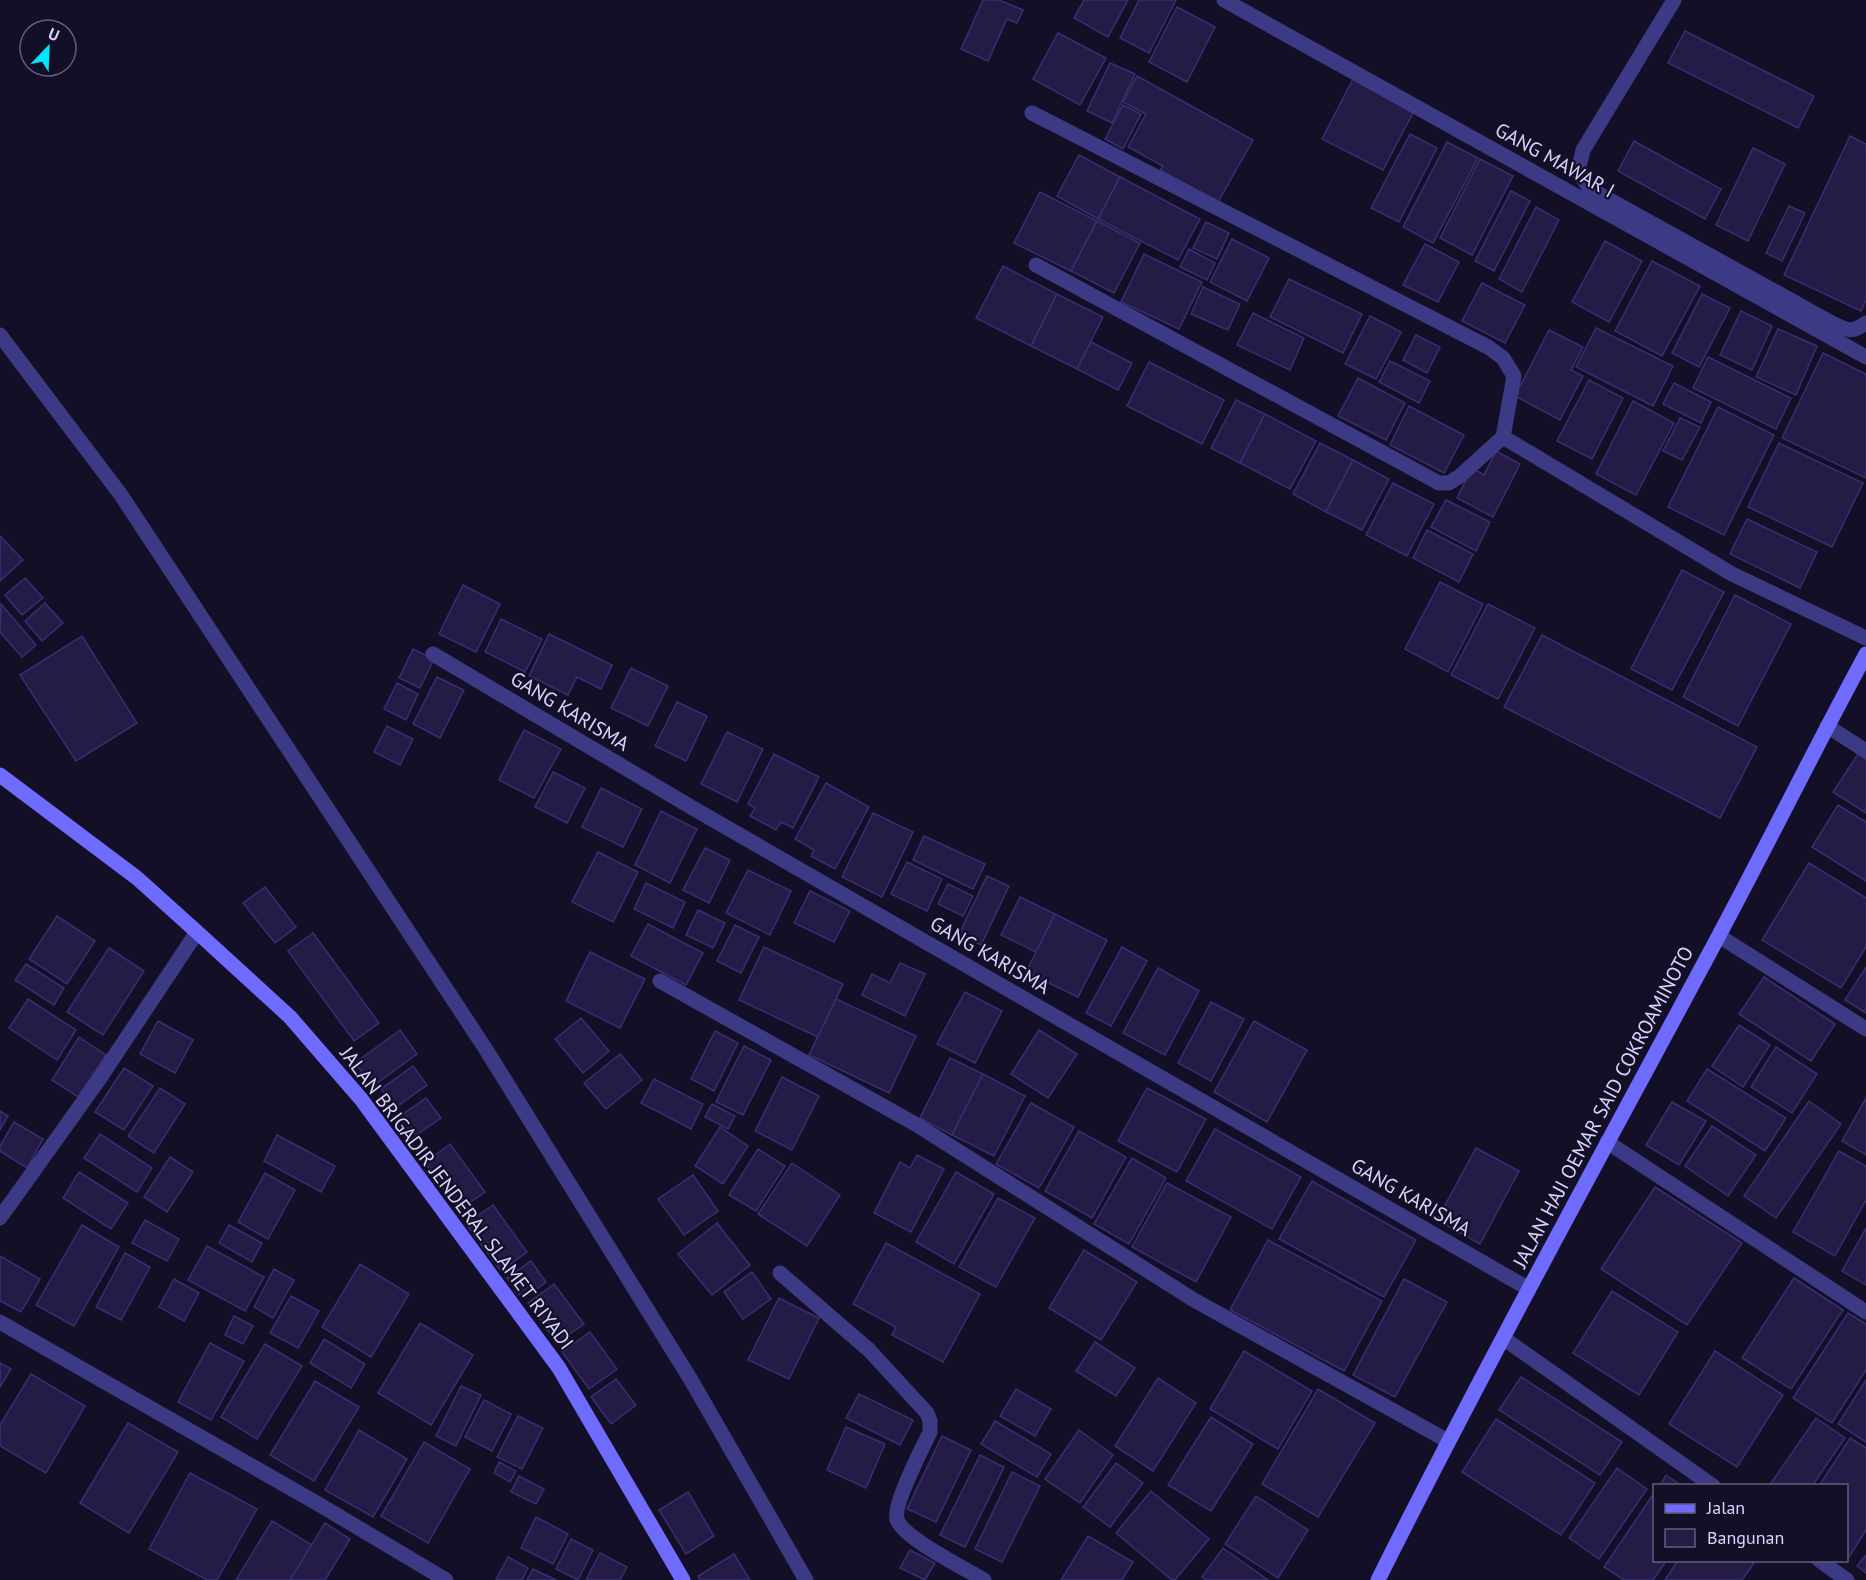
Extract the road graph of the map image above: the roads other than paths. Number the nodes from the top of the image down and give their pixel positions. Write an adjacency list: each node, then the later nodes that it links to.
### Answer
1 (1224, 0): 7 (street, GANG MAWAR I)
2 (1674, 0): 5 (street)
3 (1032, 113): 8 (street)
4 (1036, 265): 8 (street)
5 (1866, 323)
6 (0, 335): 31 (street)
7 (1866, 357)
8 (1503, 437): 9 (street)
9 (1866, 638)
10 (433, 654): 22 (street, GANG KARISMA)
11 (1866, 654): 12 (main road, JALAN HAJI OEMAR SAID COKROAMINOTO)
12 (1827, 726): 13 (street); 16 (main road, JALAN HAJI OEMAR SAID COKROAMINOTO)
13 (1866, 751)
14 (0, 775): 15 (main road, JALAN BRIGADIR JENDERAL SLAMET RIYADI)
15 (197, 932): 20 (street); 30 (main road, JALAN BRIGADIR JENDERAL SLAMET RIYADI)
16 (1719, 936): 18 (street); 19 (main road, JALAN HAJI OEMAR SAID COKROAMINOTO)
17 (660, 981): 26 (street)
18 (1866, 1029)
19 (1607, 1142): 22 (main road, JALAN HAJI OEMAR SAID COKROAMINOTO); 23 (street)
20 (0, 1218)
21 (780, 1273): 32 (street)
22 (1528, 1288): 25 (main road, JALAN HAJI OEMAR SAID COKROAMINOTO)
23 (1866, 1312)
24 (0, 1322): 29 (street)
25 (1503, 1338): 26 (main road, JALAN HAJI OEMAR SAID COKROAMINOTO); 27 (street)
26 (1448, 1441): 33 (main road, JALAN HAJI OEMAR SAID COKROAMINOTO)
27 (1712, 1484)
28 (1823, 1562): 34 (street)
29 (446, 1580)
30 (683, 1580)
31 (806, 1580)
32 (984, 1580)
33 (1378, 1580)
34 (1847, 1580)

